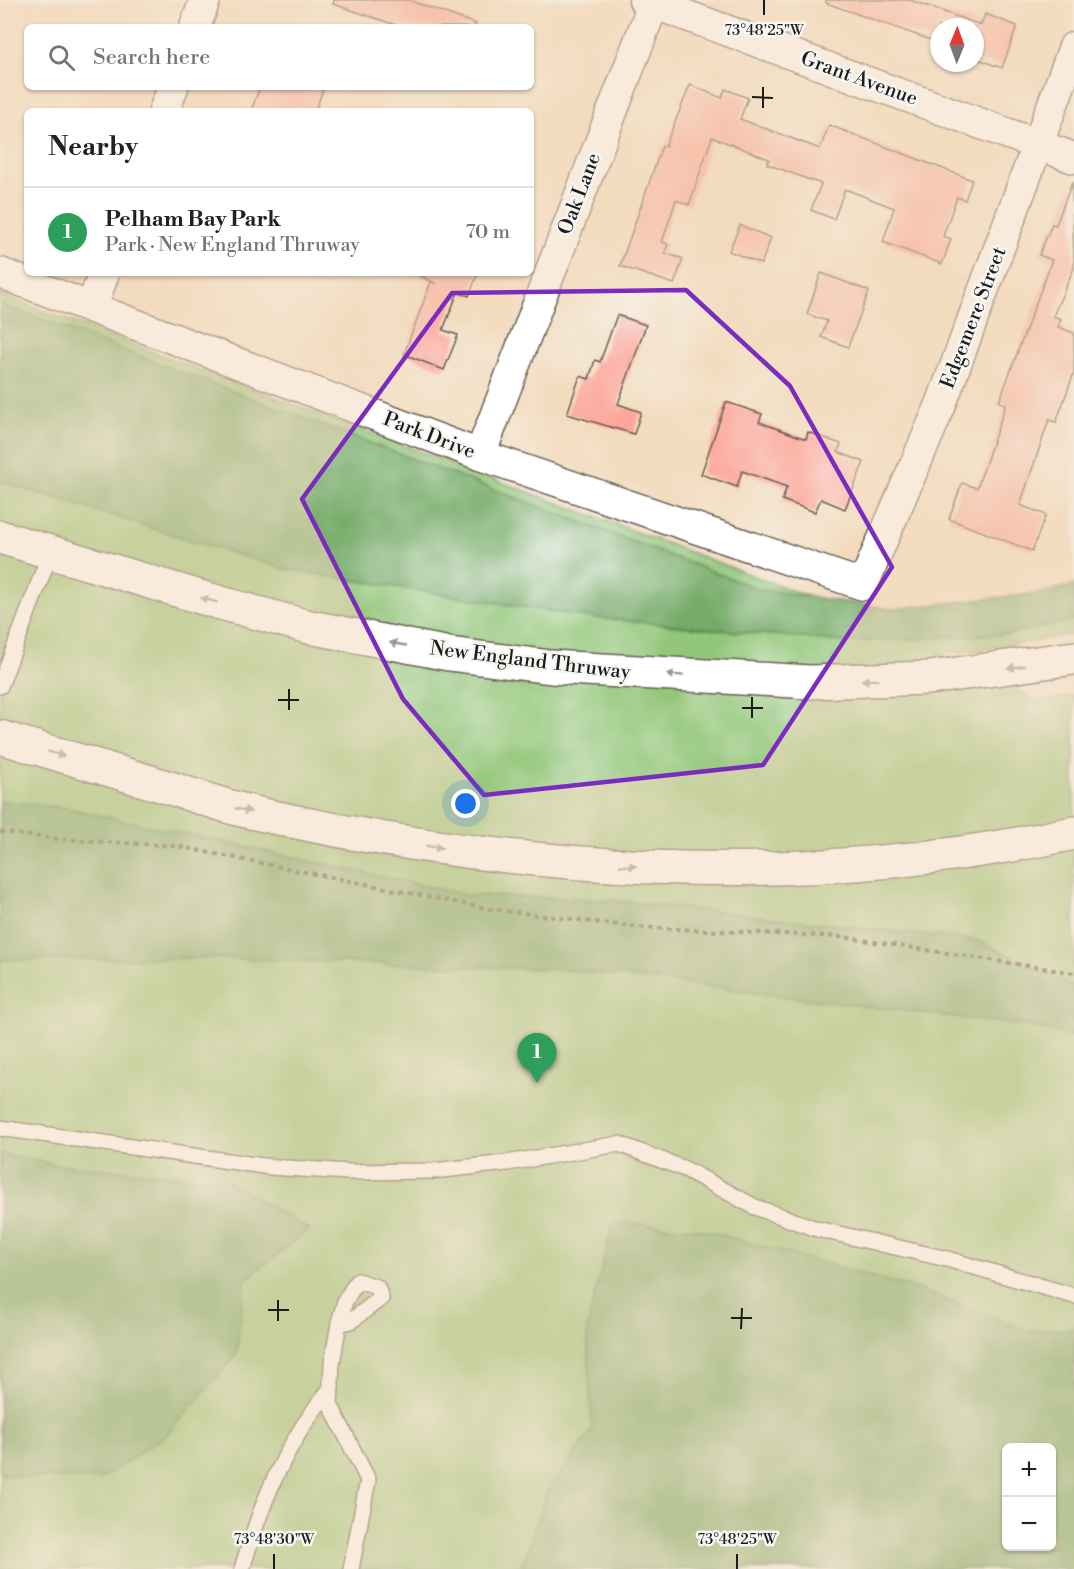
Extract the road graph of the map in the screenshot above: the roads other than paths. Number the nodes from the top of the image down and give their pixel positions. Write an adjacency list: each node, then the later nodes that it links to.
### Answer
1 (205, 0): 3 (street)
2 (651, 1): 7 (street, Grant Avenue); 12 (street, Oak Lane)
3 (196, 24)
4 (1074, 46): 7 (street, Edgemere Street)
5 (172, 90): 6 (street)
6 (165, 108)
7 (1039, 145): 8 (street, Grant Avenue); 15 (street, Edgemere Street)
8 (1074, 158)
9 (0, 273): 11 (street, Park Drive)
10 (103, 276): 11 (street)
11 (92, 306): 12 (street, Park Drive)
12 (480, 455): 15 (street, Park Drive)
13 (0, 537): 14 (highway, New England Thruway)
14 (51, 551): 16 (highway, New England Thruway, one-way to 14); 17 (lane)
15 (863, 585)
16 (1074, 658)
17 (0, 686)
18 (0, 737): 19 (highway, one-way to 19)
19 (1074, 833)
20 (0, 1128): 21 (lane)
21 (1074, 1296)
22 (339, 1323): 23 (lane)
23 (331, 1388): 24 (lane); 25 (lane)
24 (242, 1569)
25 (351, 1569)

